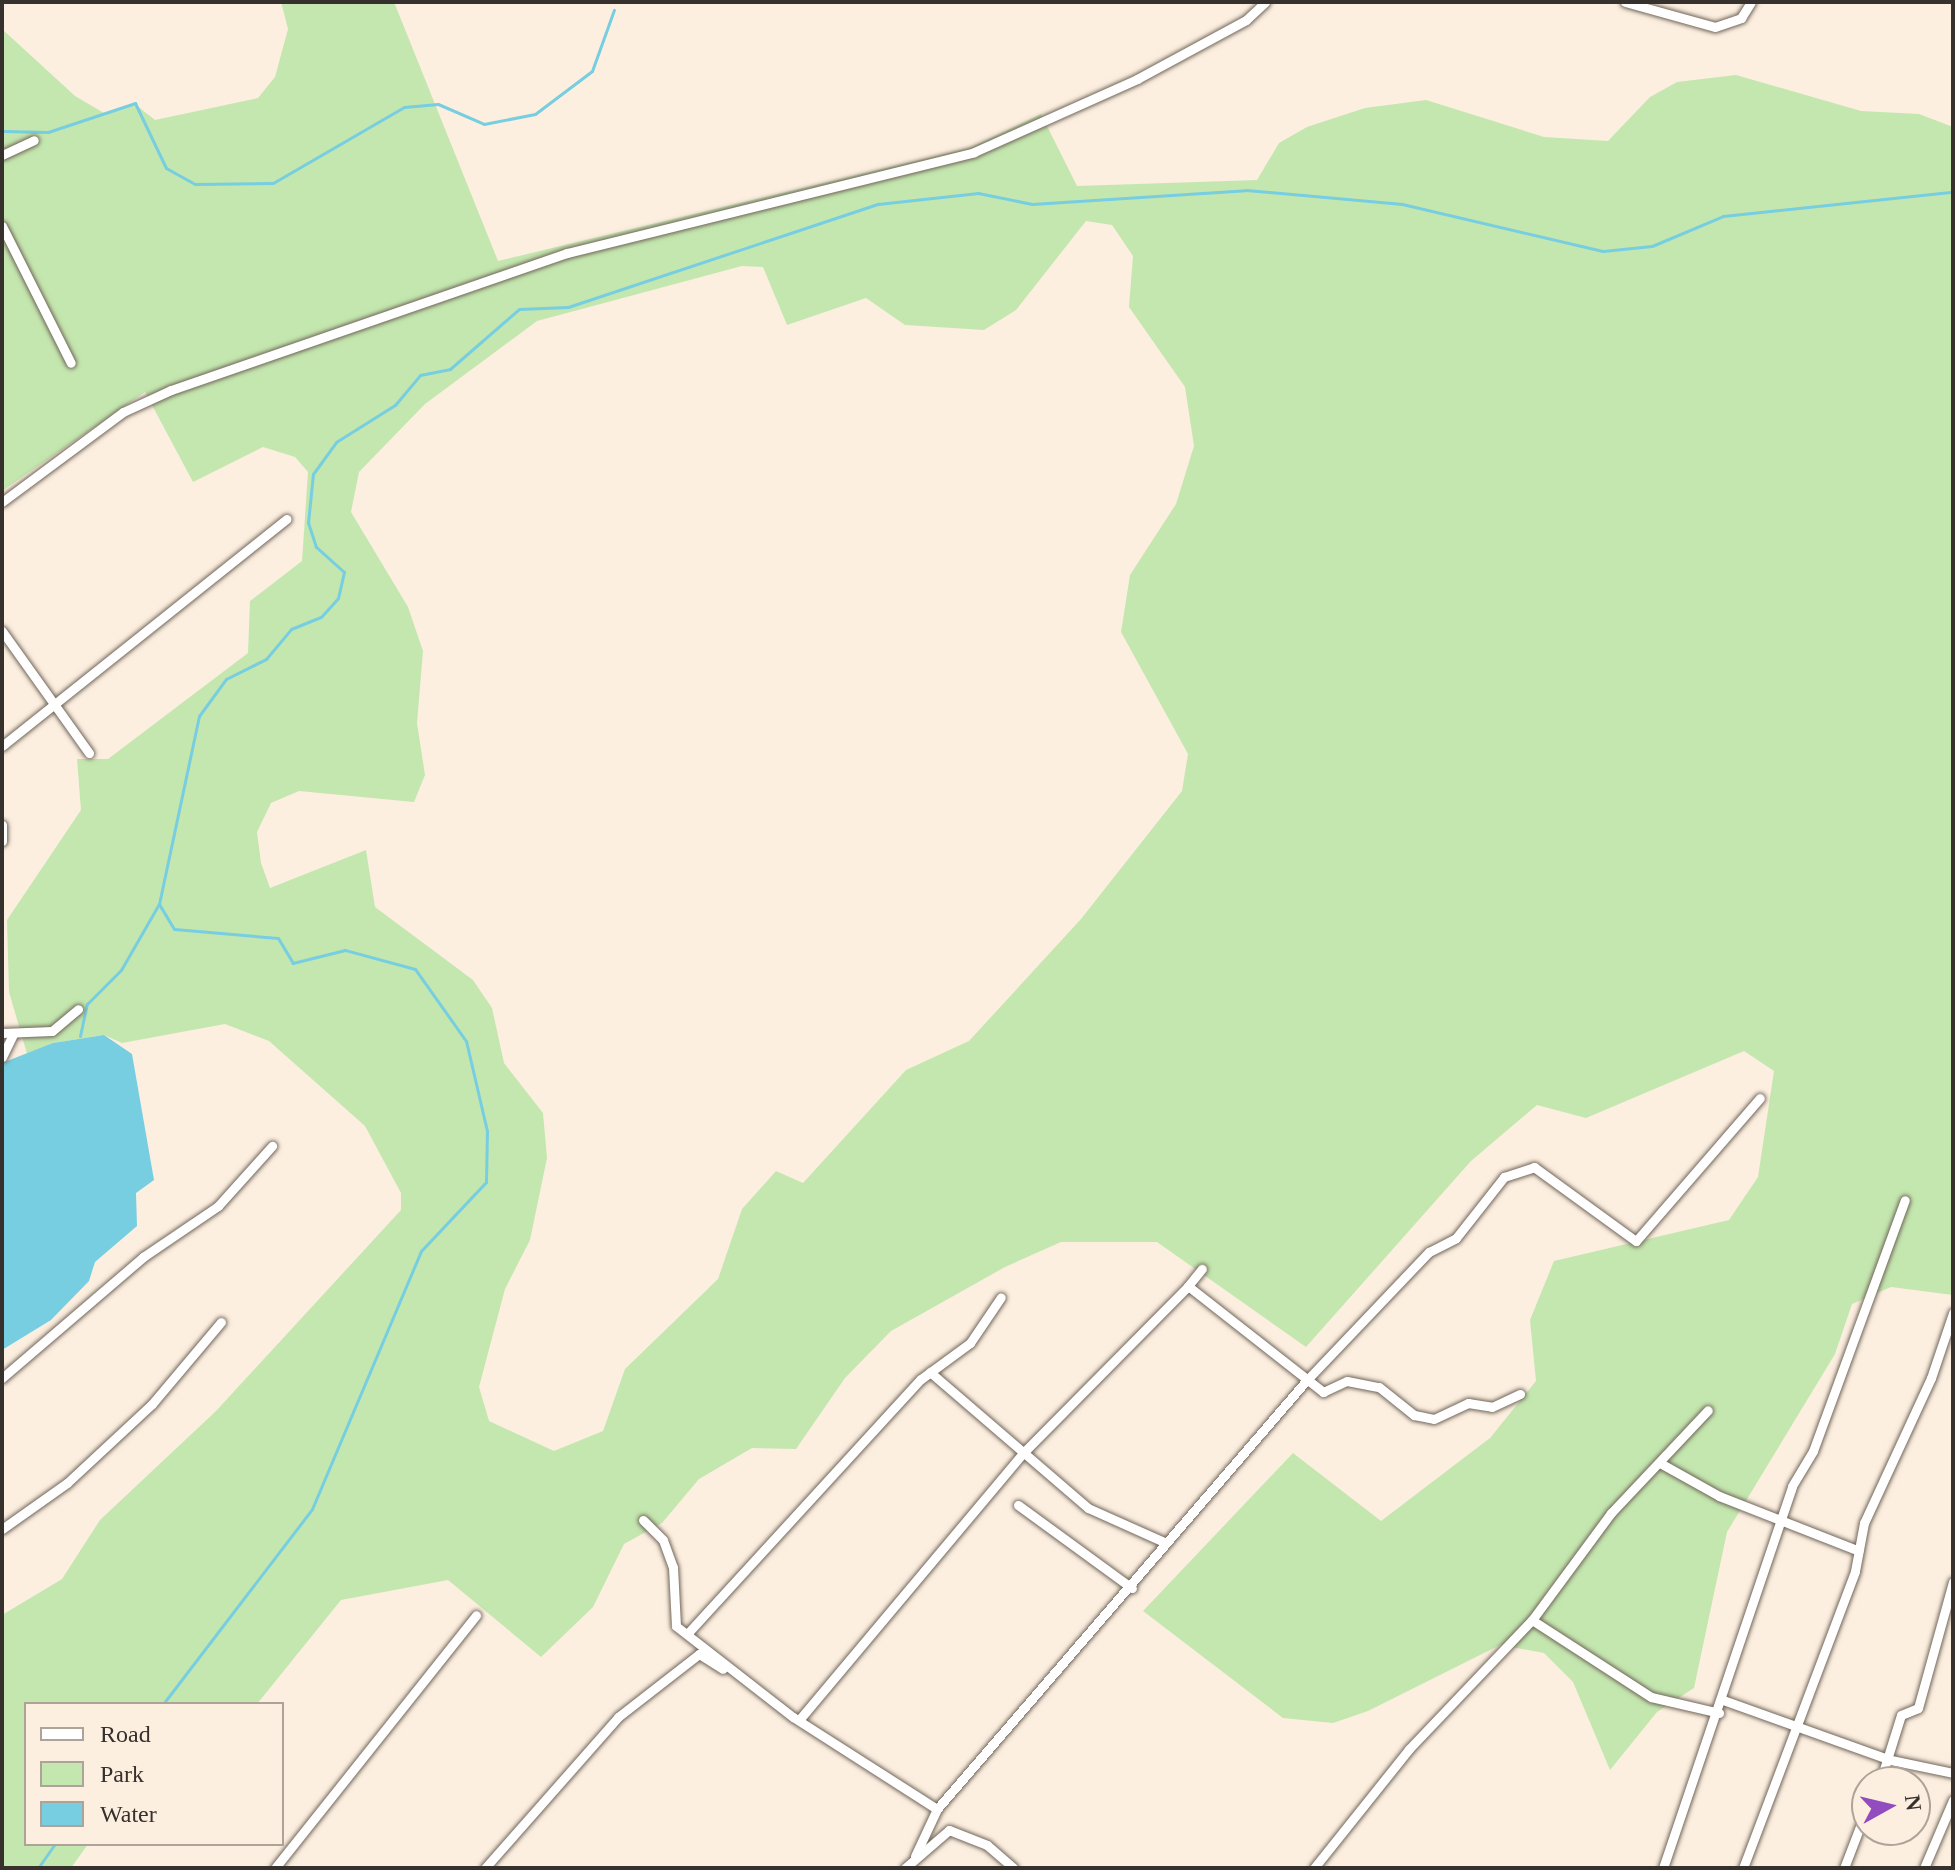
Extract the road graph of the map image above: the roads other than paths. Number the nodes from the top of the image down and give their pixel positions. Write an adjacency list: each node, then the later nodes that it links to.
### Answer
1 (1265, 2): 8 (street)
2 (1625, 2): 3 (street)
3 (1751, 2)
4 (34, 140): 5 (street)
5 (2, 155)
6 (2, 226): 7 (street)
7 (71, 363)
8 (2, 502)
9 (286, 519): 11 (street)
10 (2, 631): 11 (street)
11 (53, 707): 12 (street); 14 (street)
12 (15, 737): 13 (street); 15 (street)
13 (2, 746)
14 (89, 753)
15 (2, 756)
16 (2, 825): 17 (street)
17 (3, 838)
18 (78, 1009): 20 (street)
19 (2, 1033): 20 (street)
20 (13, 1034): 21 (street)
21 (2, 1057)
22 (1760, 1098): 32 (street)
23 (272, 1146): 31 (street)
24 (1905, 1200): 38 (street)
25 (1202, 1269): 26 (street)
26 (1188, 1286): 32 (street); 35 (street)
27 (1001, 1297): 30 (street)
28 (1953, 1313): 42 (street)
29 (221, 1322): 40 (street)
30 (930, 1372): 35 (street); 47 (street)
31 (2, 1378)
32 (1305, 1382): 33 (street); 41 (street)
33 (1520, 1394)
34 (1708, 1410): 36 (street)
35 (1024, 1452): 41 (street); 50 (street)
36 (1660, 1463): 38 (street); 46 (street)
37 (1018, 1505): 44 (street)
38 (1782, 1516): 42 (street); 48 (street)
39 (643, 1520): 47 (street)
40 (2, 1529)
41 (1164, 1542): 44 (street)
42 (1859, 1551): 52 (street)
43 (1953, 1582): 53 (street)
44 (1132, 1588): 57 (street)
45 (476, 1615): 60 (street)
46 (1532, 1620): 49 (street); 64 (street)
47 (687, 1634): 50 (street)
48 (1723, 1700): 49 (street); 52 (street)
49 (1719, 1713): 65 (street)
50 (799, 1720): 57 (street)
51 (819, 1728): 61 (street)
52 (1799, 1729): 53 (street); 66 (street)
53 (1891, 1760): 54 (street); 55 (street)
54 (1888, 1766)
55 (1953, 1773)
56 (1953, 1800): 68 (street)
57 (937, 1809): 59 (street)
58 (1852, 1846): 67 (street)
59 (915, 1856): 62 (street); 63 (street)
60 (275, 1868)
61 (485, 1868)
62 (905, 1868)
63 (1013, 1868)
64 (1314, 1868)
65 (1663, 1868)
66 (1743, 1868)
67 (1844, 1868)
68 (1924, 1868)

